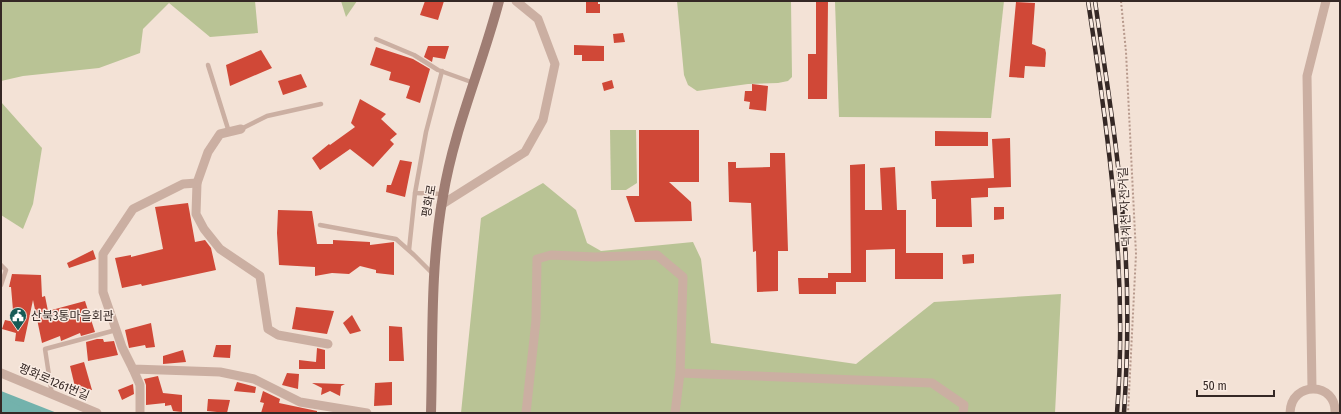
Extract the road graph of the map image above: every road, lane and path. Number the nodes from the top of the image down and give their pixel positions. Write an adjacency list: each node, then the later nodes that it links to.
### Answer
1 (499, 1): 8 (main road, 평화로)
2 (516, 1): 15 (street)
3 (1121, 1): 36 (path, 덕계천 자전거길)
4 (1326, 1): 26 (street)
5 (376, 39): 7 (lane)
6 (208, 65): 11 (lane)
7 (442, 71): 8 (lane); 13 (lane)
8 (474, 83): 14 (main road, 평화로)
9 (321, 104): 10 (lane)
10 (241, 129): 11 (street)
11 (229, 132): 12 (street)
12 (197, 183): 21 (street); 22 (street)
13 (415, 193): 14 (lane); 17 (lane)
14 (443, 194): 15 (main road, 평화로)
15 (441, 205): 19 (main road, 평화로)
16 (320, 225): 17 (lane)
17 (409, 250): 19 (lane)
18 (1, 265): 20 (lane)
19 (434, 276): 32 (main road, 평화로)
20 (1, 285)
21 (116, 330): 23 (street); 27 (lane)
22 (328, 344)
23 (133, 369): 30 (street); 31 (street)
24 (1, 373): 27 (street, 평화로1261번길)
25 (680, 373): 33 (street); 34 (street); 35 (street)
26 (1312, 388): 28 (street); 37 (street)
27 (52, 395): 29 (street, 평화로1261번길)
28 (1337, 412)
29 (97, 413)
30 (140, 413)
31 (367, 413)
32 (431, 413)
33 (526, 413)
34 (675, 413)
35 (963, 413)
36 (1128, 413)
37 (1290, 413)

